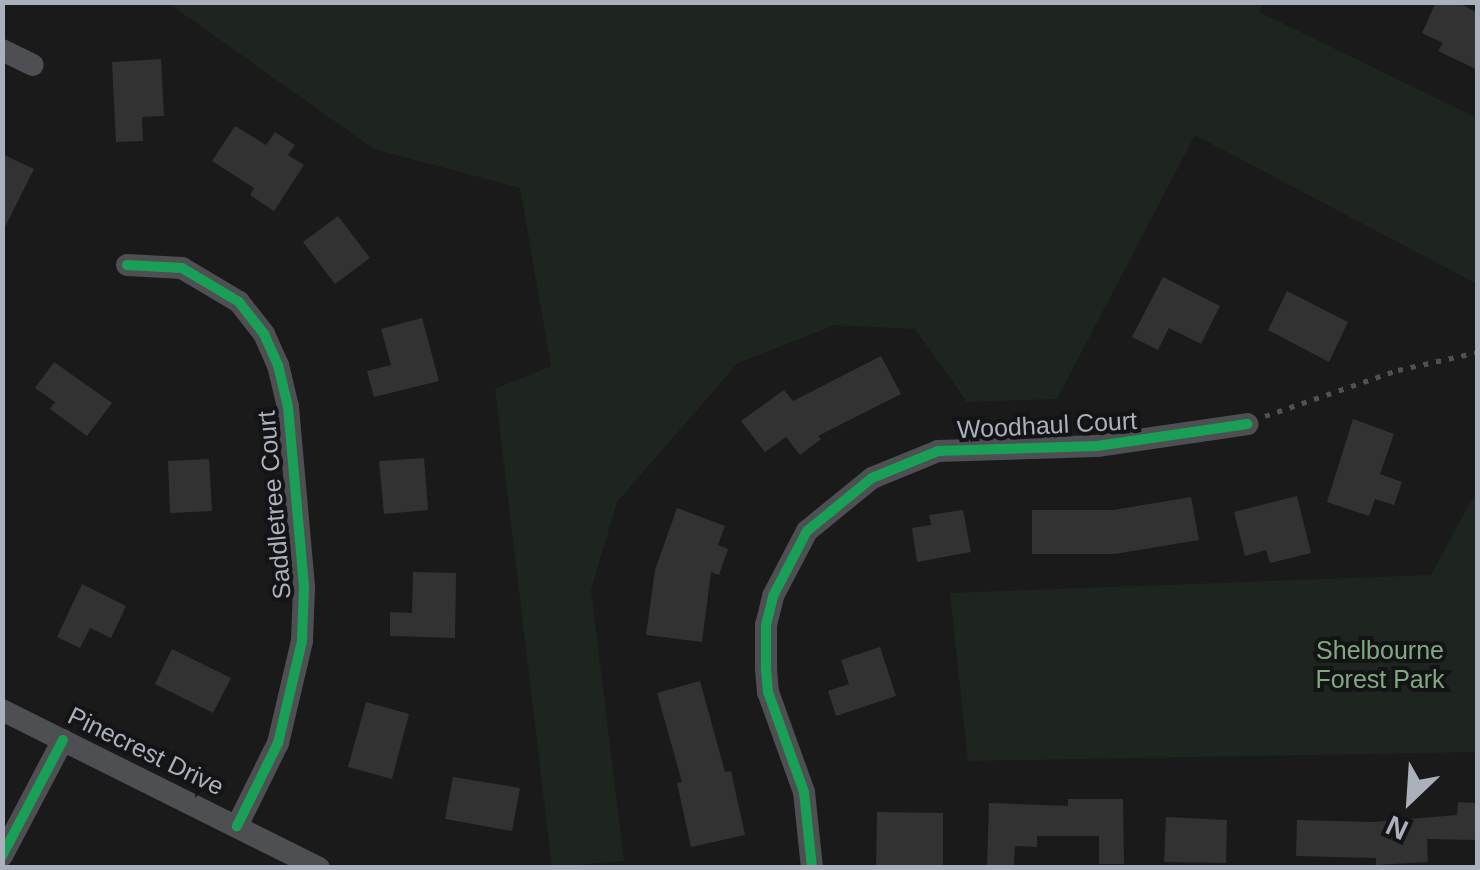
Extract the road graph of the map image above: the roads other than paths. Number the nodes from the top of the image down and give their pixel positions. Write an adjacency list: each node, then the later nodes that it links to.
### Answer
1 (2, 50): 2 (street)
2 (33, 64)
3 (127, 264): 7 (street, Saddletree Court)
4 (1247, 424): 10 (street, Woodhaul Court)
5 (2, 710): 6 (street, Pinecrest Drive)
6 (62, 740): 7 (street, Pinecrest Drive); 8 (street)
7 (237, 826): 9 (street, Pinecrest Drive)
8 (2, 856)
9 (319, 868)
10 (812, 868)

